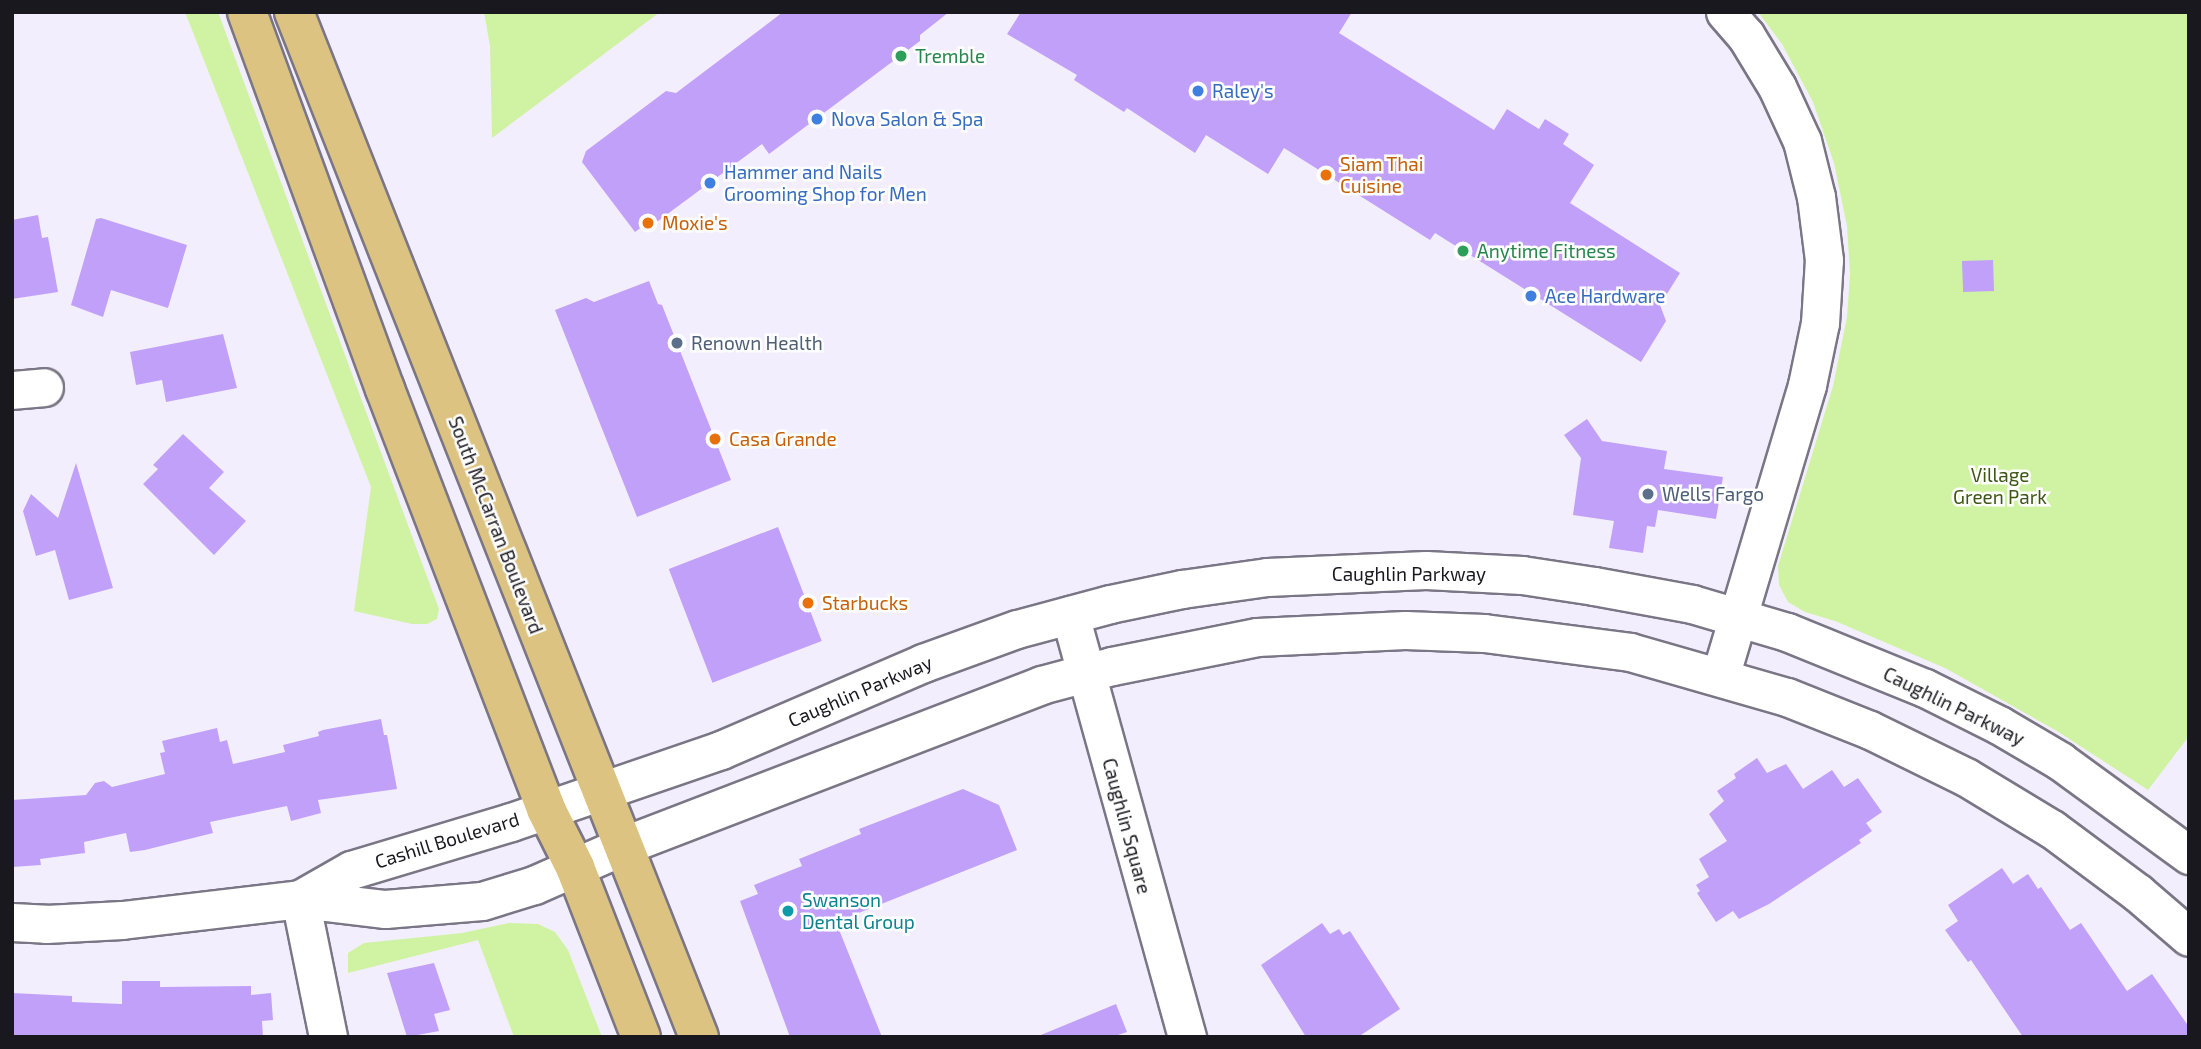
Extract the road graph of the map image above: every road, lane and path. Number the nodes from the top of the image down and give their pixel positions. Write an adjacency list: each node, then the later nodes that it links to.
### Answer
1 (247, 12): 9 (main road)
2 (294, 12): 8 (main road, South McCarran Boulevard)
3 (1725, 12): 5 (street)
4 (1070, 615): 5 (street, Caughlin Parkway); 6 (street, Caughlin Square); 8 (street, Caughlin Parkway)
5 (1738, 617): 7 (street); 11 (street, Caughlin Parkway)
6 (1086, 673): 7 (street); 10 (street); 19 (street, Caughlin Square)
7 (1720, 677): 15 (street)
8 (599, 790): 9 (street, Cashill Boulevard); 10 (main road, South McCarran Boulevard)
9 (546, 809): 12 (main road); 13 (street, Cashill Boulevard)
10 (625, 845): 12 (street, Cashill Boulevard); 18 (main road, South McCarran Boulevard)
11 (2189, 855)
12 (575, 867): 13 (street, Cashill Boulevard); 17 (main road)
13 (300, 900): 14 (street, Cashill Boulevard); 16 (street)
14 (12, 922)
15 (2189, 937)
16 (328, 1037)
17 (641, 1037)
18 (699, 1037)
19 (1187, 1037)

